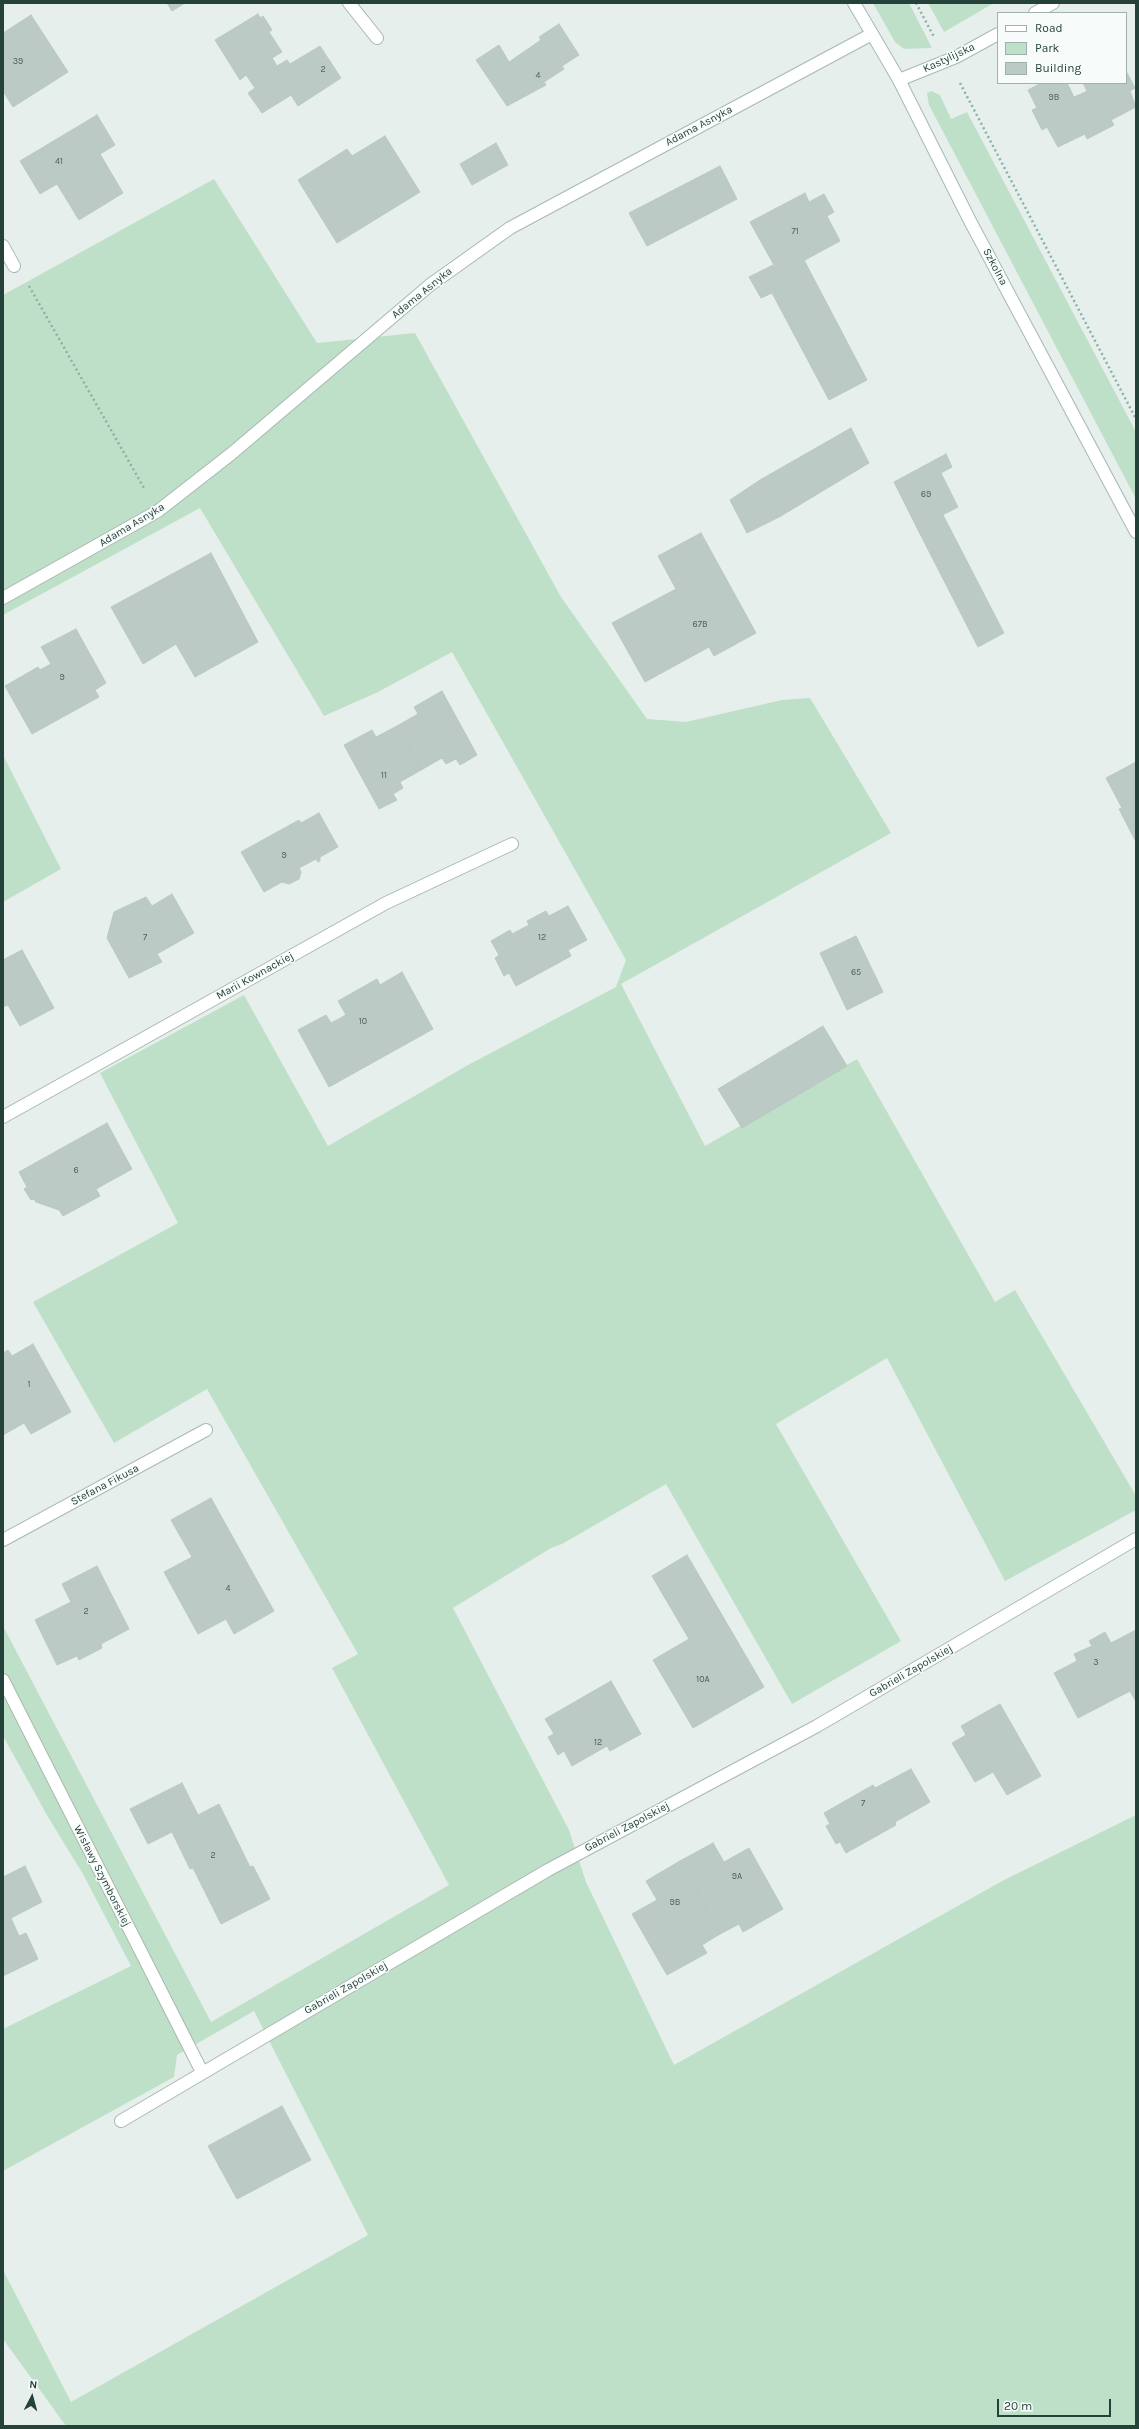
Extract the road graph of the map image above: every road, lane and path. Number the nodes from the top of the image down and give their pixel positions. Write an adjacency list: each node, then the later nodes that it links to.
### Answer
1 (349, 3): 8 (street)
2 (854, 3): 6 (street, Szkolna)
3 (916, 3): 9 (path)
4 (1053, 3): 5 (street)
5 (1037, 12)
6 (872, 34): 10 (street, Szkolna); 14 (street, Adama Asnyka)
7 (997, 35): 9 (street, Kastylijska)
8 (376, 38)
9 (947, 61): 10 (street, Kastylijska); 13 (path)
10 (899, 80): 15 (street, Szkolna)
11 (3, 246): 12 (street)
12 (14, 266): 14 (path)
13 (1136, 419)
14 (158, 511): 16 (street, Adama Asnyka)
15 (1136, 532)
16 (3, 598)
17 (512, 844): 18 (street, Marii Kownackiej)
18 (3, 1117)
19 (206, 1430): 21 (street, Stefana Fikusa)
20 (1136, 1539): 23 (street, Gabrieli Zapolskiej)
21 (3, 1540)
22 (3, 1680): 23 (street, Wisławy Szymborskiej)
23 (202, 2072): 24 (street, Gabrieli Zapolskiej)
24 (121, 2121)

